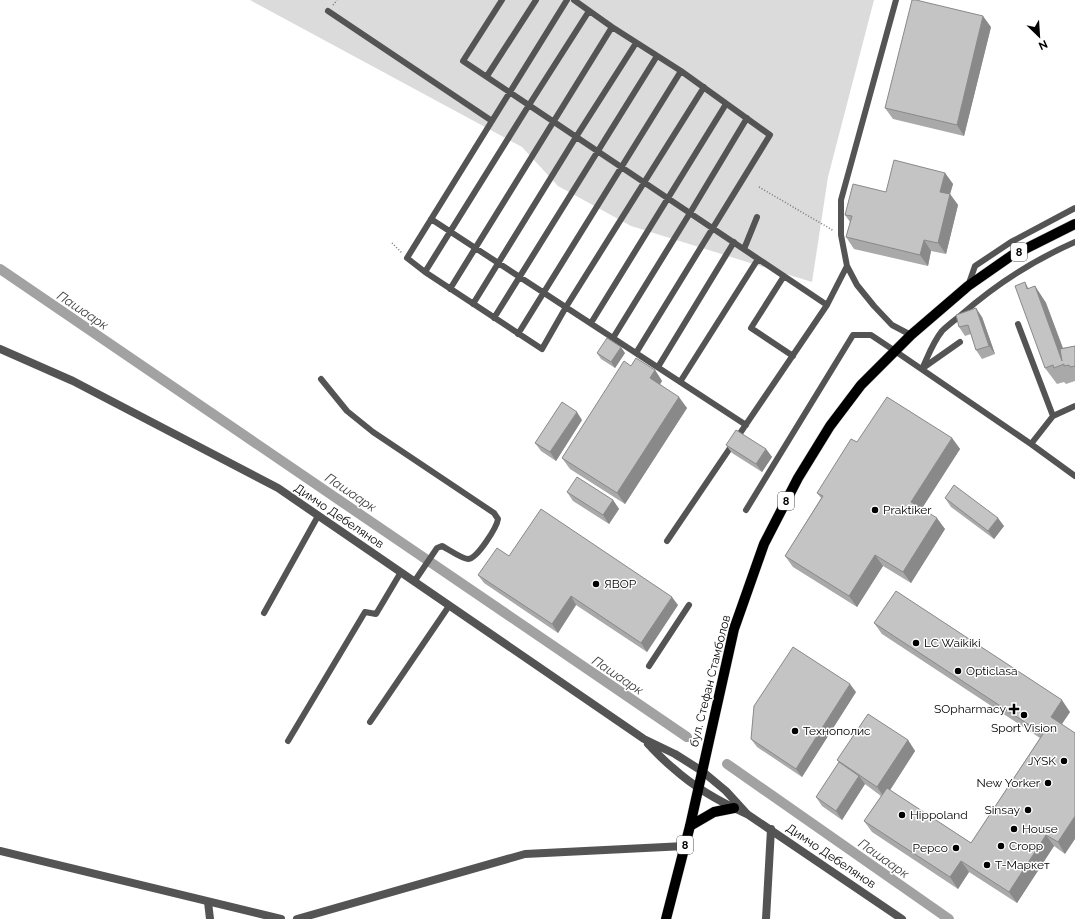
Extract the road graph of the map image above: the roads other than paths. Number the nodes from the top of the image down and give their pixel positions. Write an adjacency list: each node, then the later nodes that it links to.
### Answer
1 (502, 0): 12 (lane)
2 (536, 0): 12 (lane)
3 (566, 0): 14 (lane)
4 (574, 0): 7 (lane)
5 (896, 0): 38 (lane)
6 (328, 11): 18 (lane)
7 (589, 11): 8 (lane); 16 (lane)
8 (612, 27): 9 (lane); 19 (lane)
9 (636, 43): 10 (lane); 20 (lane)
10 (656, 56): 11 (lane); 21 (lane)
11 (681, 71): 13 (lane); 22 (lane)
12 (487, 76): 14 (lane)
13 (704, 87): 15 (lane); 23 (lane)
14 (510, 92): 16 (lane); 18 (lane)
15 (726, 104): 17 (lane); 24 (lane)
16 (529, 105): 19 (lane); 31 (lane)
17 (747, 118): 26 (lane); 30 (lane)
18 (492, 121): 28 (lane)
19 (553, 122): 20 (lane); 34 (lane)
20 (576, 137): 21 (lane); 37 (lane)
21 (598, 151): 22 (lane); 41 (lane)
22 (621, 166): 23 (lane); 44 (lane)
23 (645, 182): 24 (lane); 47 (lane)
24 (668, 199): 26 (lane); 49 (lane)
25 (1075, 208): 42 (lane)
26 (690, 213): 30 (lane); 53 (lane)
27 (757, 217): 35 (lane)
28 (431, 219): 31 (lane); 39 (lane)
29 (1075, 224): 42 (main road, бул. Стефан Стамболов / 8)
30 (712, 228): 32 (lane); 57 (lane)
31 (450, 232): 34 (lane); 39 (lane)
32 (734, 242): 35 (lane); 59 (lane)
33 (1075, 242): 60 (lane)
34 (474, 247): 37 (lane); 43 (lane)
35 (744, 249): 36 (lane)
36 (758, 259): 40 (lane); 62 (lane)
37 (499, 263): 41 (lane); 45 (lane)
38 (847, 266): 46 (lane); 52 (lane)
39 (426, 272): 43 (lane)
40 (784, 276): 46 (lane); 58 (lane)
41 (520, 277): 44 (lane); 48 (lane)
42 (968, 286): 52 (main road, бул. Стефан Стамболов / 8)
43 (450, 289): 45 (lane)
44 (543, 292): 47 (lane); 51 (lane)
45 (473, 304): 48 (lane)
46 (827, 305): 58 (lane)
47 (566, 307): 49 (lane); 51 (lane)
48 (494, 318): 51 (lane)
49 (591, 323): 53 (lane)
50 (1018, 324): 64 (lane)
51 (518, 334)
52 (911, 335): 56 (main road, бул. Стефан Стамболов / 8)
53 (613, 338): 57 (lane)
54 (960, 342): 60 (lane)
55 (0, 349): 69 (street, Димчо Дебелянов)
56 (895, 351): 60 (lane); 68 (lane); 80 (main road, бул. Стефан Стамболов / 8)
57 (636, 353): 59 (lane)
58 (793, 356): 65 (lane)
59 (658, 368): 62 (lane)
60 (922, 369): 66 (lane)
61 (321, 380): 72 (lane)
62 (680, 382): 65 (lane)
63 (1075, 406): 64 (lane)
64 (1053, 416): 66 (lane)
65 (746, 425): 70 (lane)
66 (1031, 444): 67 (lane)
67 (1075, 476)
68 (746, 510)
69 (318, 516): 71 (street, Димчо Дебелянов); 75 (lane)
70 (668, 541)
71 (401, 572): 72 (street, Димчо Дебелянов); 79 (lane)
72 (414, 582): 74 (street, Димчо Дебелянов)
73 (689, 605): 76 (lane)
74 (449, 606): 77 (lane); 78 (street, Димчо Дебелянов)
75 (264, 613)
76 (649, 666)
77 (370, 722)
78 (644, 739): 80 (street, Димчо Дебелянов); 81 (street, Димчо Дебелянов)
79 (288, 741)
80 (702, 771): 81 (main road, бул. Стефан Стамболов / 8); 83 (street, Димчо Дебелянов)
81 (699, 788): 82 (street, Димчо Дебелянов); 84 (main road, бул. Стефан Стамболов / 8)
82 (734, 808): 83 (street, Димчо Дебелянов); 84 (main road)
83 (747, 814): 85 (street, Димчо Дебелянов)
84 (690, 826): 86 (main road, бул. Стефан Стамболов / 8)
85 (771, 830): 93 (street); 94 (street, Димчо Дебелянов)
86 (685, 846): 91 (street); 92 (main road, бул. Стефан Стамболов / 8)
87 (0, 851): 88 (street)
88 (208, 902): 89 (street); 90 (street)
89 (210, 919)
90 (281, 919)
91 (297, 919)
92 (666, 919)
93 (766, 919)
94 (902, 919)

